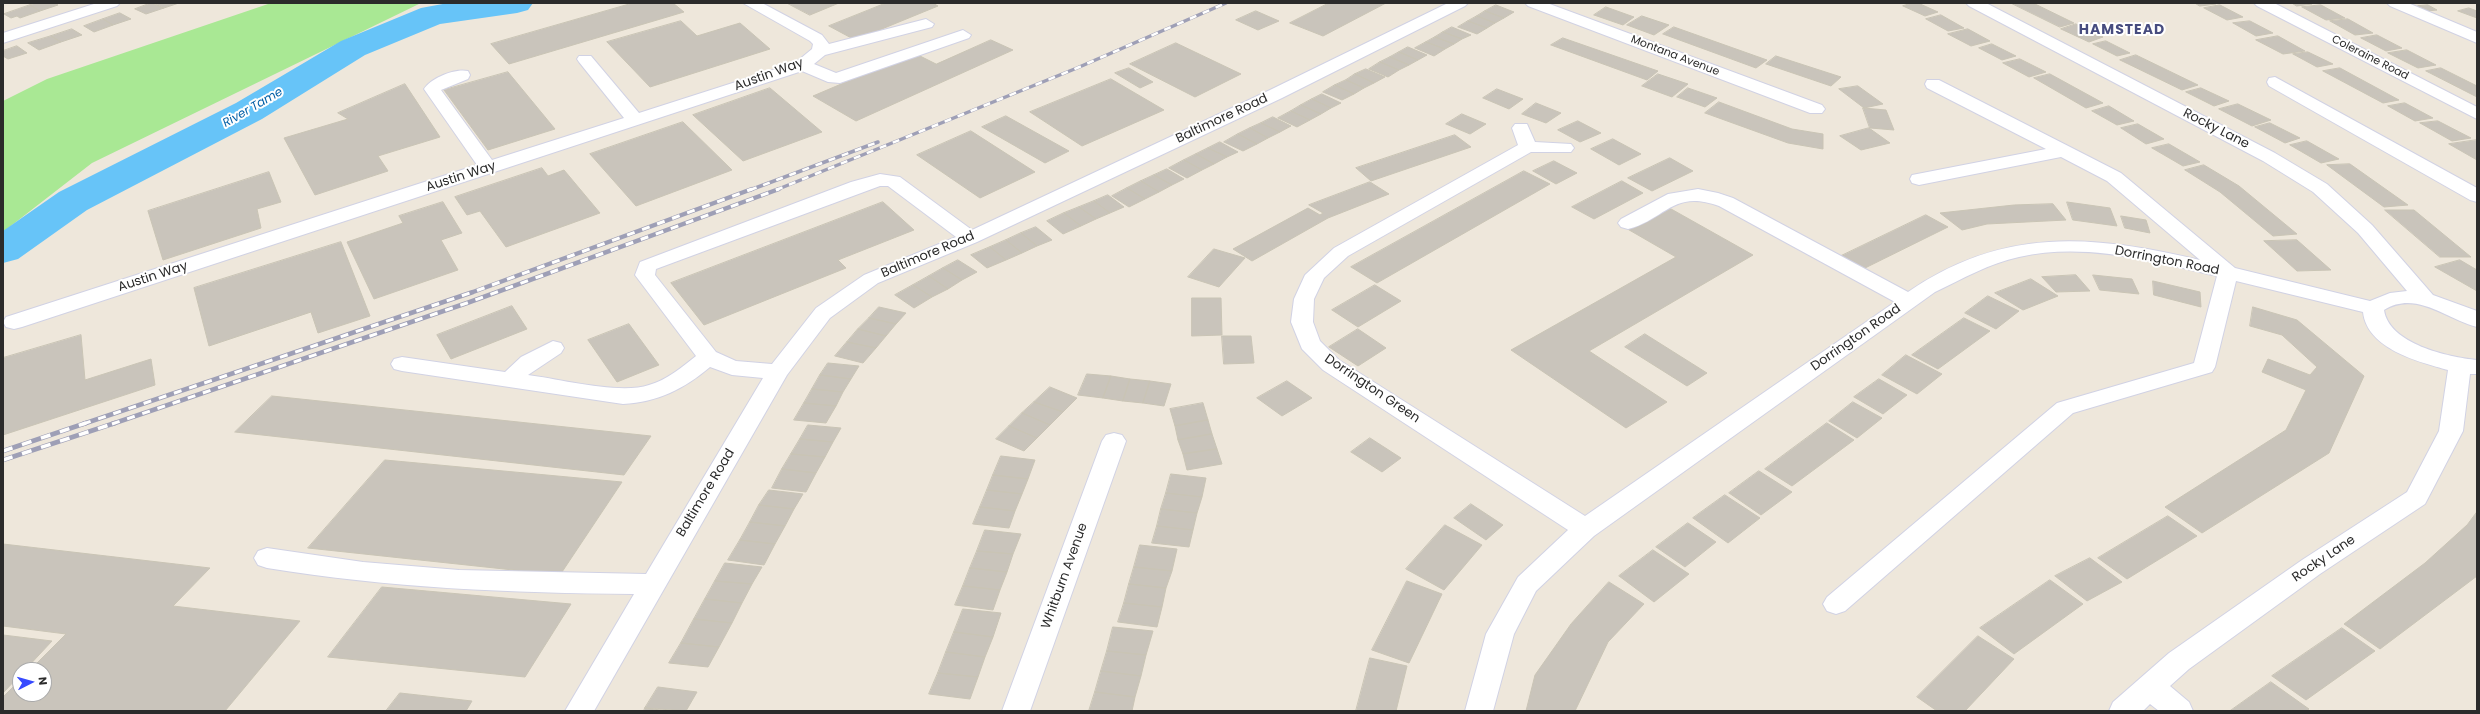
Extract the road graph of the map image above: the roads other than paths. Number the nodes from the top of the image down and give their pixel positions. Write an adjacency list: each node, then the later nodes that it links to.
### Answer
1 (112, 3): 11 (street)
2 (751, 3): 13 (street)
3 (1460, 3): 28 (street, Baltimore Road)
4 (1533, 3): 19 (street, Montana Avenue)
5 (1974, 3): 30 (street, Rocky Lane)
6 (2262, 3): 20 (street, Coleraine Road)
7 (2419, 3): 8 (street)
8 (2398, 4): 12 (street)
9 (926, 24): 13 (street)
10 (963, 35): 15 (street)
11 (3, 38)
12 (2477, 38)
13 (820, 51): 15 (street, Austin Way)
14 (586, 59): 21 (street)
15 (802, 65): 21 (street, Austin Way)
16 (462, 75): 24 (street)
17 (2275, 82): 26 (street)
18 (1934, 84): 23 (street)
19 (1816, 109)
20 (2477, 114)
21 (635, 120): 24 (street, Austin Way)
22 (1565, 148): 42 (street, Dorrington Green)
23 (2064, 151): 25 (street); 29 (street)
24 (488, 168): 34 (street, Austin Way)
25 (1919, 179)
26 (2477, 196)
27 (1628, 223): 31 (street)
28 (970, 238): 36 (street); 39 (street, Baltimore Road)
29 (2228, 273): 31 (street, Dorrington Road); 32 (street, Dorrington Road); 45 (street)
30 (2426, 300): 32 (street); 33 (street)
31 (1909, 301): 42 (street, Dorrington Road)
32 (2373, 308): 38 (street)
33 (2477, 320)
34 (14, 322)
35 (553, 348): 40 (street)
36 (708, 357): 39 (street); 40 (street)
37 (402, 364): 40 (street)
38 (2468, 366): 46 (street, Rocky Lane)
39 (778, 372): 44 (street, Baltimore Road)
40 (509, 380)
41 (1114, 441): 48 (street, Whitburn Avenue)
42 (1585, 529): 49 (street, Dorrington Road)
43 (266, 558): 44 (street)
44 (652, 584): 47 (street, Baltimore Road)
45 (1836, 604)
46 (2150, 687): 50 (street, Rocky Lane); 51 (street)
47 (579, 711)
48 (1016, 711)
49 (1479, 711)
50 (2123, 711)
51 (2179, 711)

